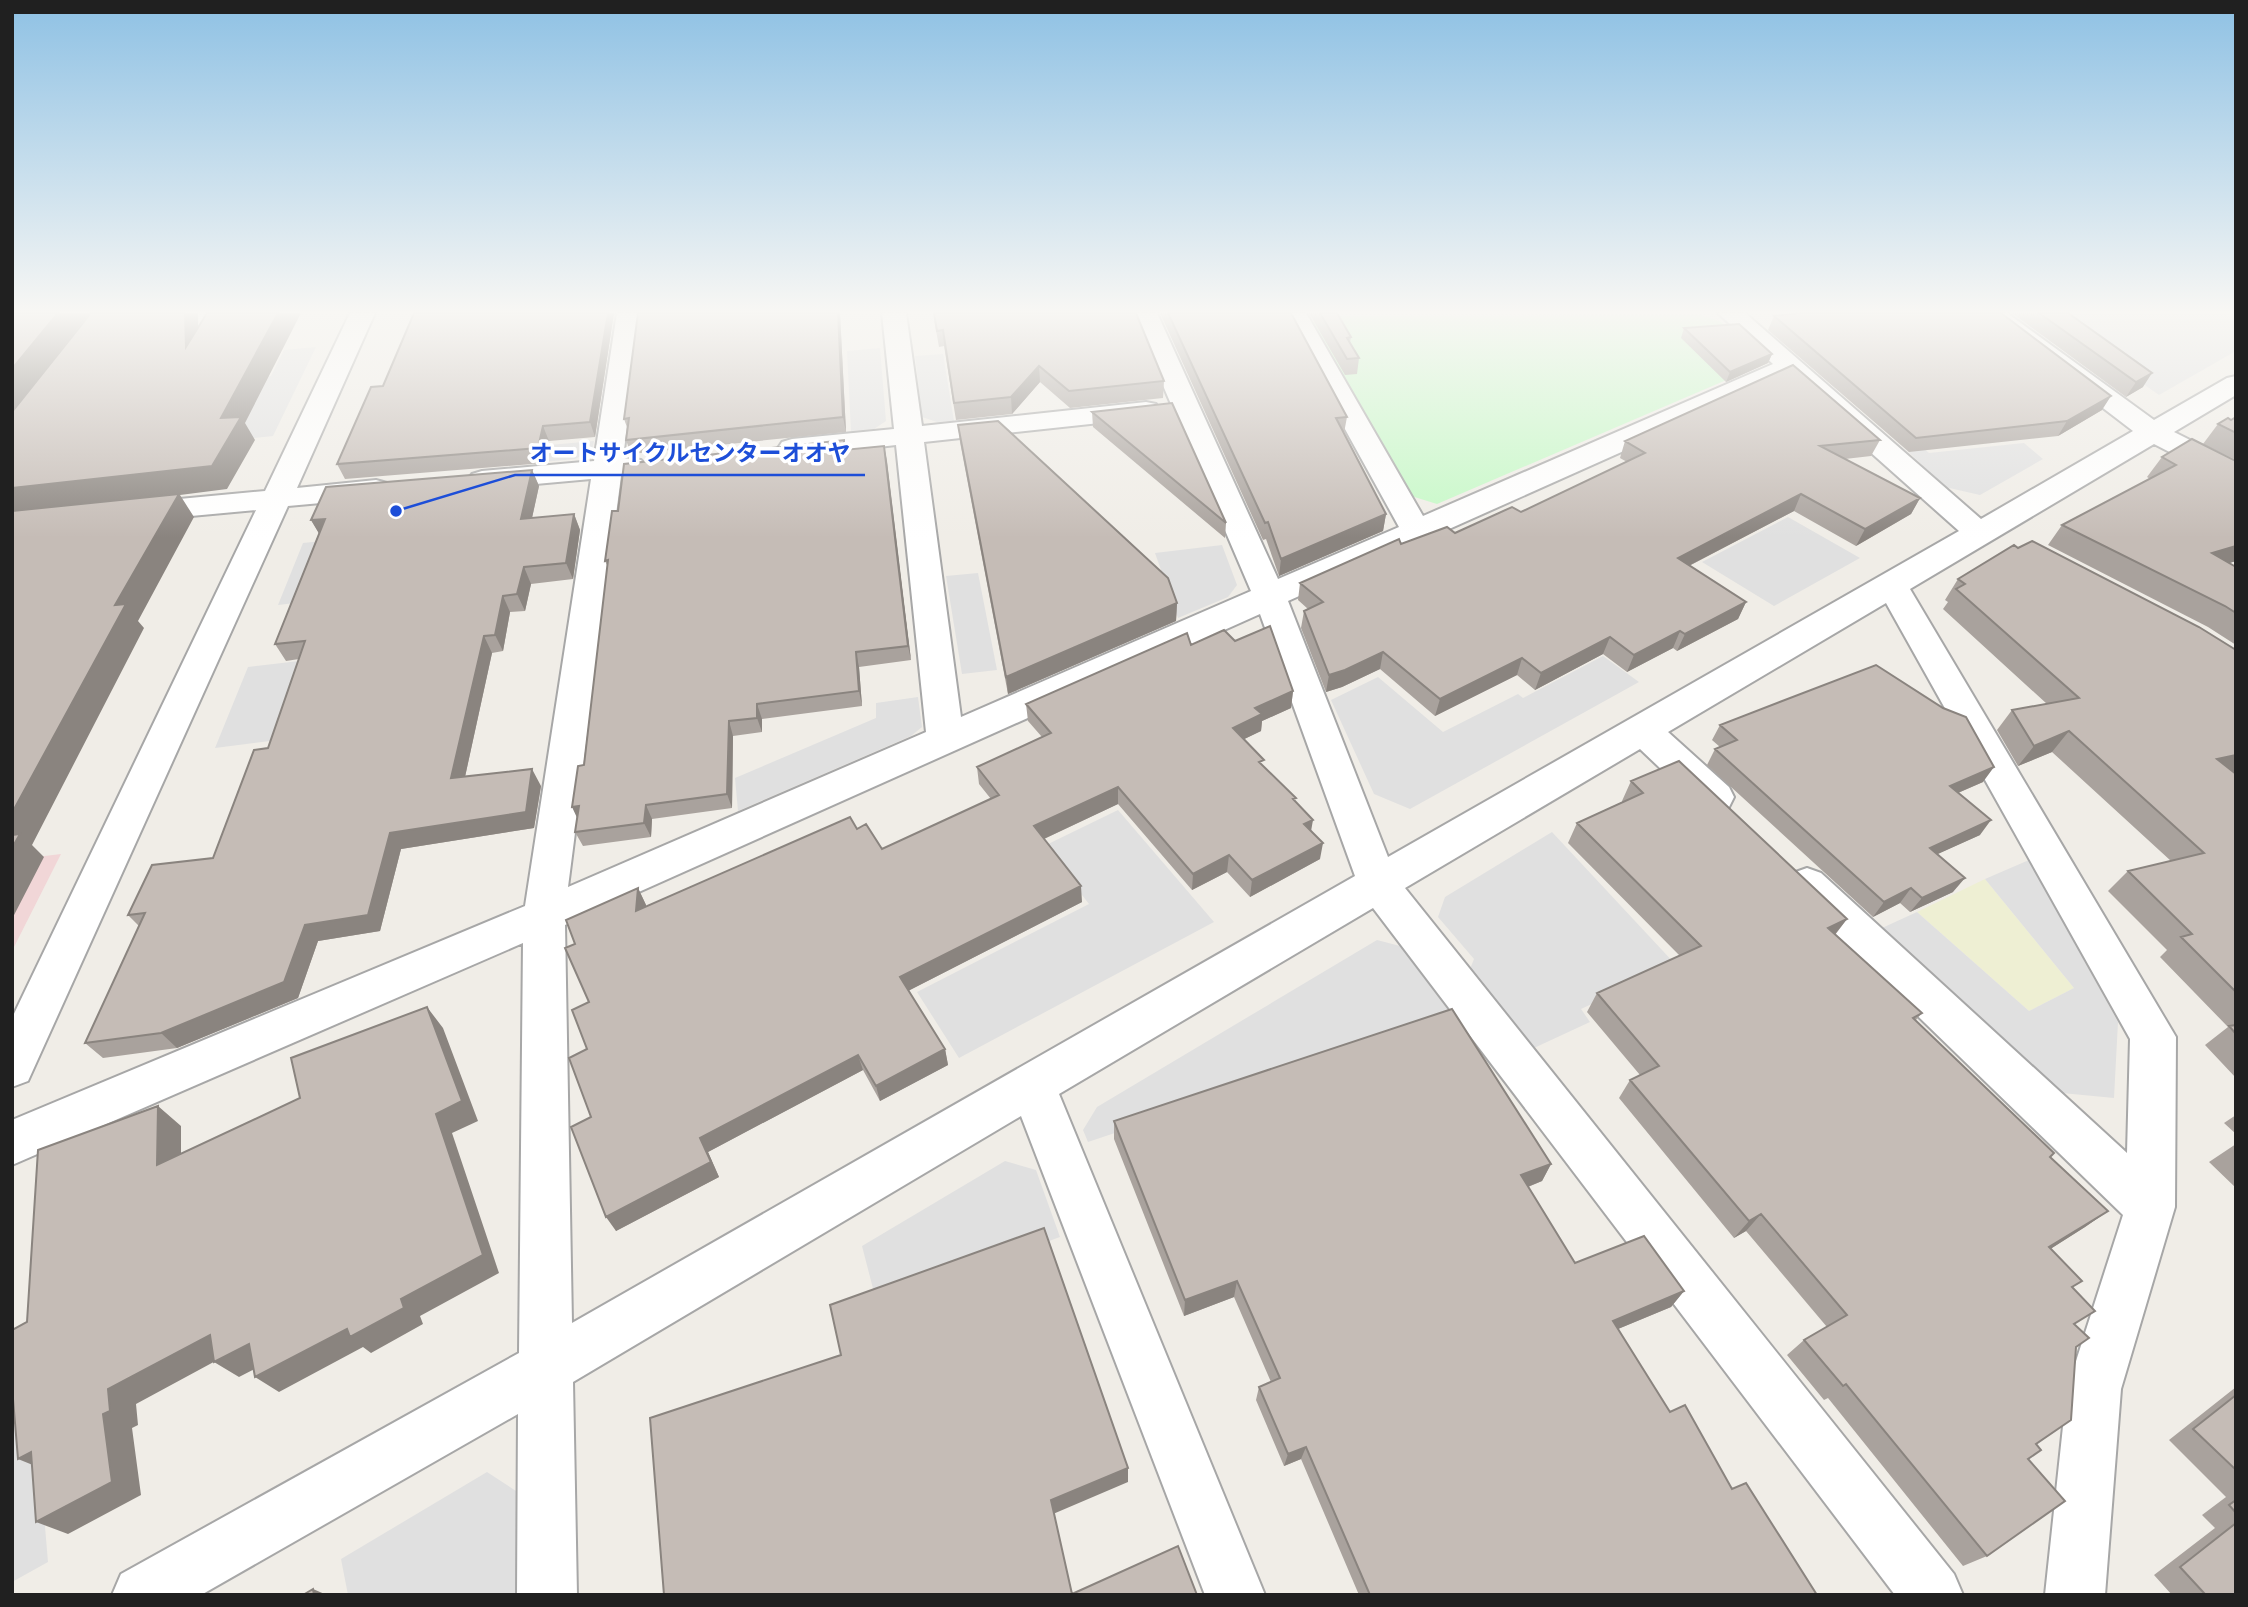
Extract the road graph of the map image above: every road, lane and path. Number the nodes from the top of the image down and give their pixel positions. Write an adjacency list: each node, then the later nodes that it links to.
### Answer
1 (328, 388): 19 (street)
2 (618, 388): 15 (street)
3 (903, 388): 12 (street)
4 (1175, 388): 10 (street)
5 (1336, 388): 21 (street)
6 (1741, 388): 21 (street)
7 (1814, 388): 22 (street)
8 (2092, 388): 11 (street)
9 (2229, 388): 11 (street)
10 (1183, 406): 12 (street); 24 (street)
11 (2152, 432): 16 (street); 22 (street)
12 (908, 435): 13 (street); 26 (street)
13 (771, 450)
14 (661, 463): 15 (street)
15 (606, 469): 17 (street); 30 (street)
16 (2236, 475)
17 (453, 482)
18 (398, 487): 19 (street)
19 (276, 497): 20 (street); 31 (street)
20 (107, 515)
21 (1416, 530): 24 (street)
22 (1994, 536): 23 (street)
23 (1891, 584): 25 (street); 34 (street)
24 (1269, 595): 26 (street); 29 (street)
25 (1642, 729): 27 (street); 29 (street)
26 (945, 737): 30 (street)
27 (1738, 819)
28 (1779, 857): 34 (street)
29 (1378, 884): 32 (street); 39 (street)
30 (544, 916): 33 (street); 35 (street)
31 (12, 1067)
32 (1032, 1084): 35 (street); 38 (street)
33 (12, 1143)
34 (2150, 1207): 40 (street)
35 (544, 1369): 36 (street); 37 (street)
36 (142, 1595)
37 (547, 1595)
38 (1235, 1595)
39 (1933, 1595)
40 (2075, 1595)

